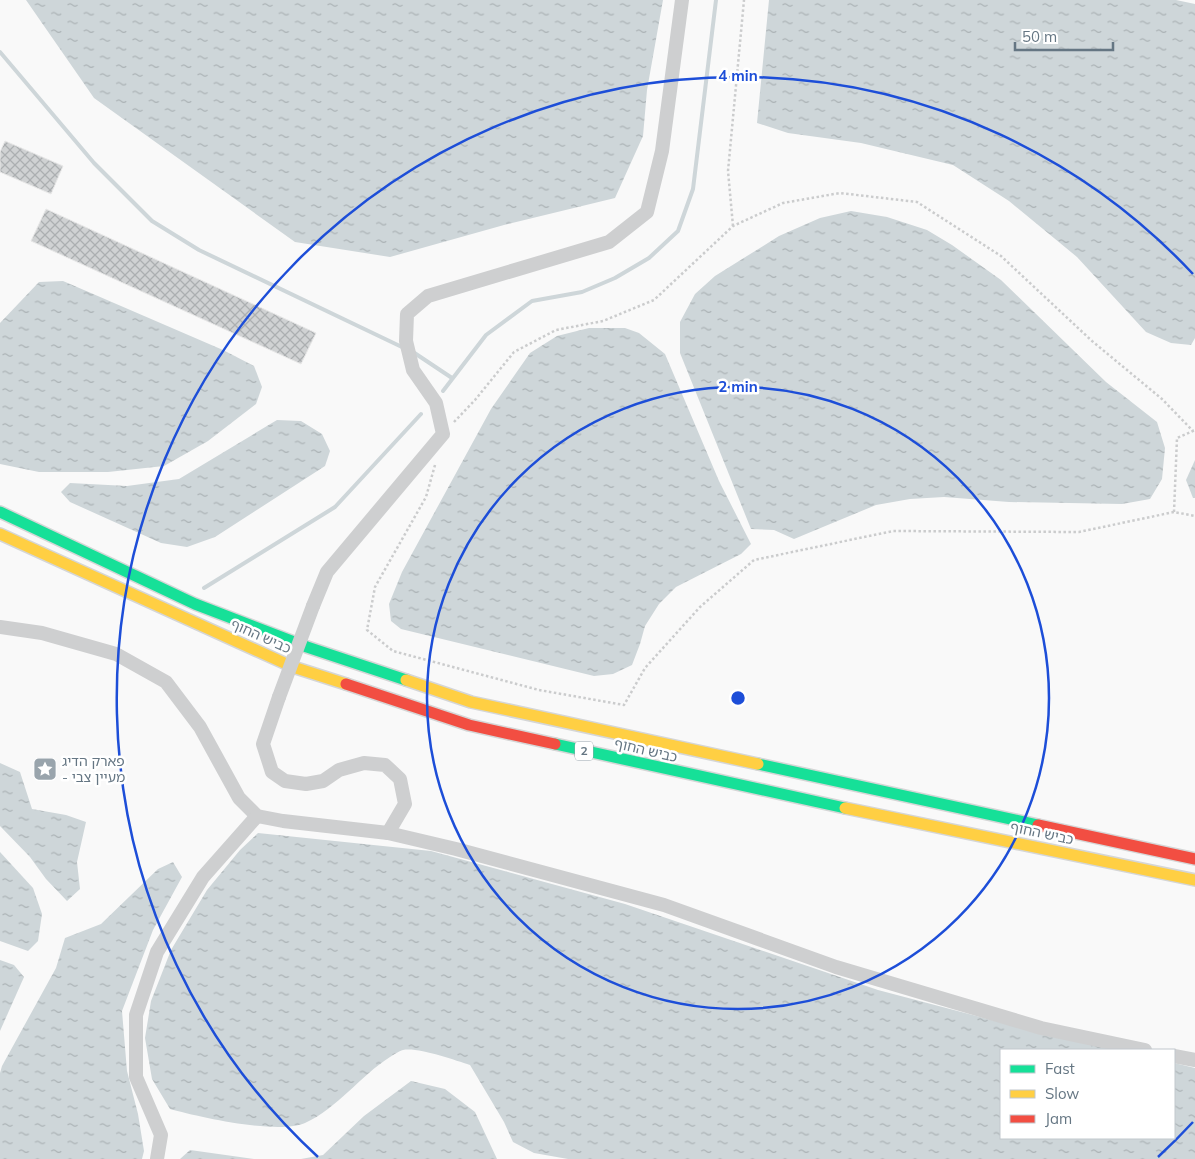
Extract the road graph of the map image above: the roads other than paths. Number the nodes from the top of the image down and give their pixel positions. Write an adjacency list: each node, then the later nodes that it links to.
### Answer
1 (682, 0): 6 (street, bridge)
2 (0, 512): 7 (highway, כביש החוף / 2)
3 (0, 534): 8 (highway, כביש החוף / 2)
4 (0, 626): 5 (street)
5 (257, 816): 6 (street); 12 (street)
6 (388, 833): 9 (street)
7 (1195, 859)
8 (1195, 880)
9 (1140, 1049)
10 (1175, 1056): 11 (street)
11 (1195, 1060)
12 (157, 1159)

